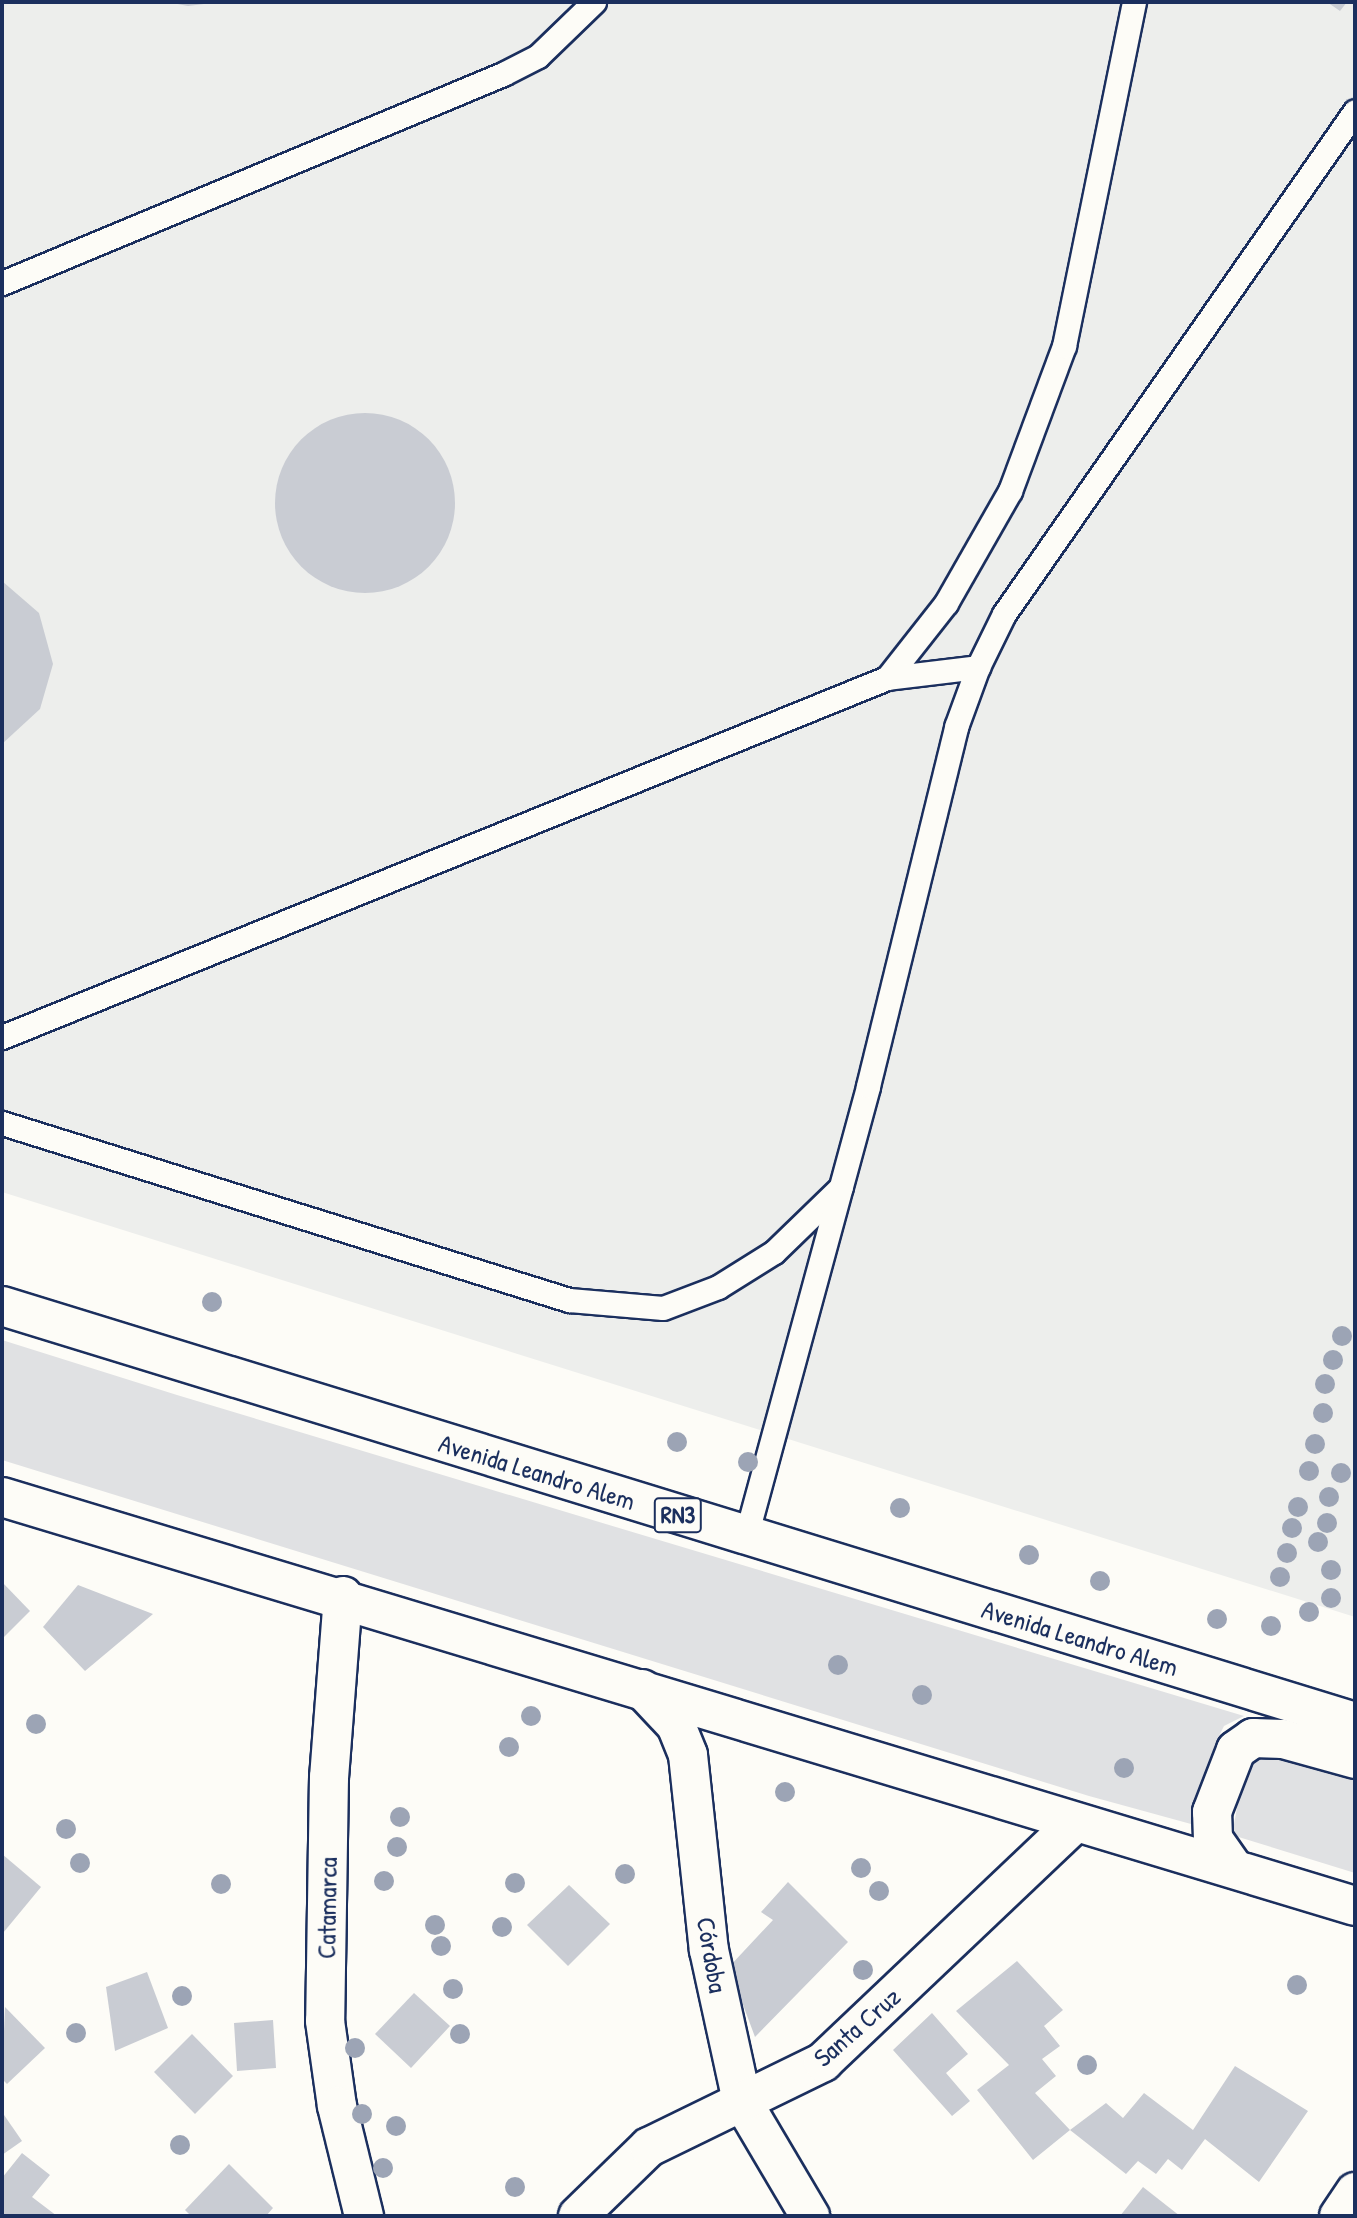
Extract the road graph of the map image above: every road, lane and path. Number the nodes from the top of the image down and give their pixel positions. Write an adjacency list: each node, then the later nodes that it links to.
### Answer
1 (594, 2): 4 (lane)
2 (1133, 2): 6 (lane)
3 (1355, 111): 5 (lane)
4 (2, 283)
5 (978, 667): 6 (lane); 9 (lane)
6 (887, 678): 7 (lane)
7 (2, 1037)
8 (2, 1123): 9 (lane)
9 (842, 1186): 12 (lane)
10 (2, 1306): 12 (main road, Avenida Leandro Alem / RN3)
11 (2, 1497): 13 (main road)
12 (746, 1536): 15 (main road, Avenida Leandro Alem / RN3)
13 (343, 1596): 14 (main road); 22 (main road, Catamarca)
14 (642, 1689): 17 (main road); 20 (main road, Córdoba)
15 (1355, 1722)
16 (1355, 1759): 18 (main road)
17 (1076, 1822): 18 (main road); 20 (main road, Santa Cruz)
18 (1232, 1866): 19 (main road)
19 (1355, 1906)
20 (742, 2101): 23 (main road, Santa Cruz); 24 (main road, Córdoba)
21 (1355, 2192): 25 (main road)
22 (363, 2216)
23 (578, 2216)
24 (810, 2216)
25 (1339, 2216)

